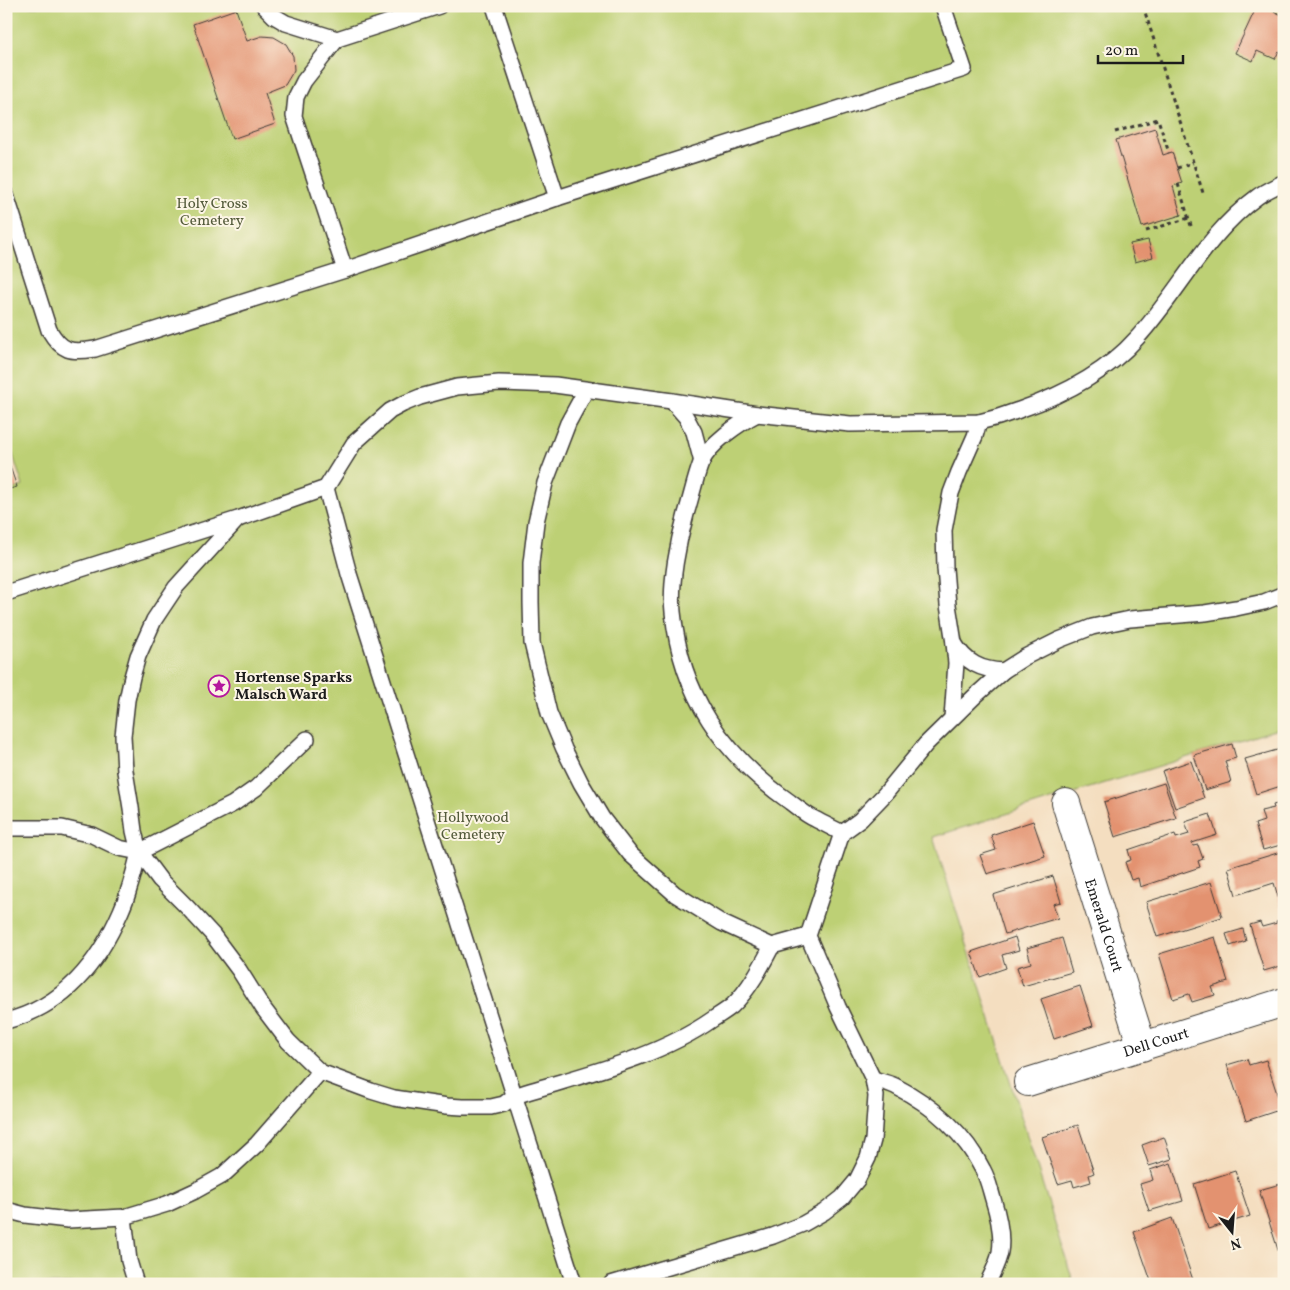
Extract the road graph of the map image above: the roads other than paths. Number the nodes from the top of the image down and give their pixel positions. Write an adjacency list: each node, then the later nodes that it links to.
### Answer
1 (264, 6): 5 (lane)
2 (439, 6): 5 (lane)
3 (494, 6): 8 (lane)
4 (943, 6): 8 (lane)
5 (337, 39): 9 (lane)
6 (1284, 182): 13 (lane)
7 (6, 194): 9 (lane)
8 (557, 198): 9 (lane)
9 (345, 270)
10 (586, 390): 11 (lane); 15 (lane); 28 (lane)
11 (672, 401): 12 (lane); 14 (lane)
12 (757, 414): 13 (lane); 14 (lane)
13 (979, 422): 19 (lane)
14 (702, 462): 25 (lane)
15 (326, 488): 16 (lane); 35 (lane)
16 (238, 519): 17 (lane); 26 (lane)
17 (6, 592)
18 (1284, 594): 20 (lane)
19 (954, 643): 20 (lane); 21 (lane)
20 (1003, 672): 21 (lane)
21 (952, 718): 25 (lane)
22 (307, 739): 26 (lane)
23 (1066, 803): 31 (street, Emerald Court)
24 (6, 828): 26 (lane)
25 (842, 833): 27 (lane)
26 (139, 852): 30 (lane); 32 (lane)
27 (808, 936): 28 (lane); 33 (lane)
28 (772, 946): 35 (lane)
29 (1284, 1002): 31 (street, Dell Court)
30 (6, 1021)
31 (1142, 1047): 34 (street, Dell Court)
32 (320, 1072): 35 (lane); 37 (lane)
33 (873, 1079): 38 (lane); 42 (lane)
34 (1028, 1082)
35 (514, 1096): 40 (lane)
36 (6, 1210): 37 (lane)
37 (124, 1217): 39 (lane)
38 (653, 1278): 41 (lane)
39 (136, 1284)
40 (574, 1284)
41 (611, 1284)
42 (987, 1284)

